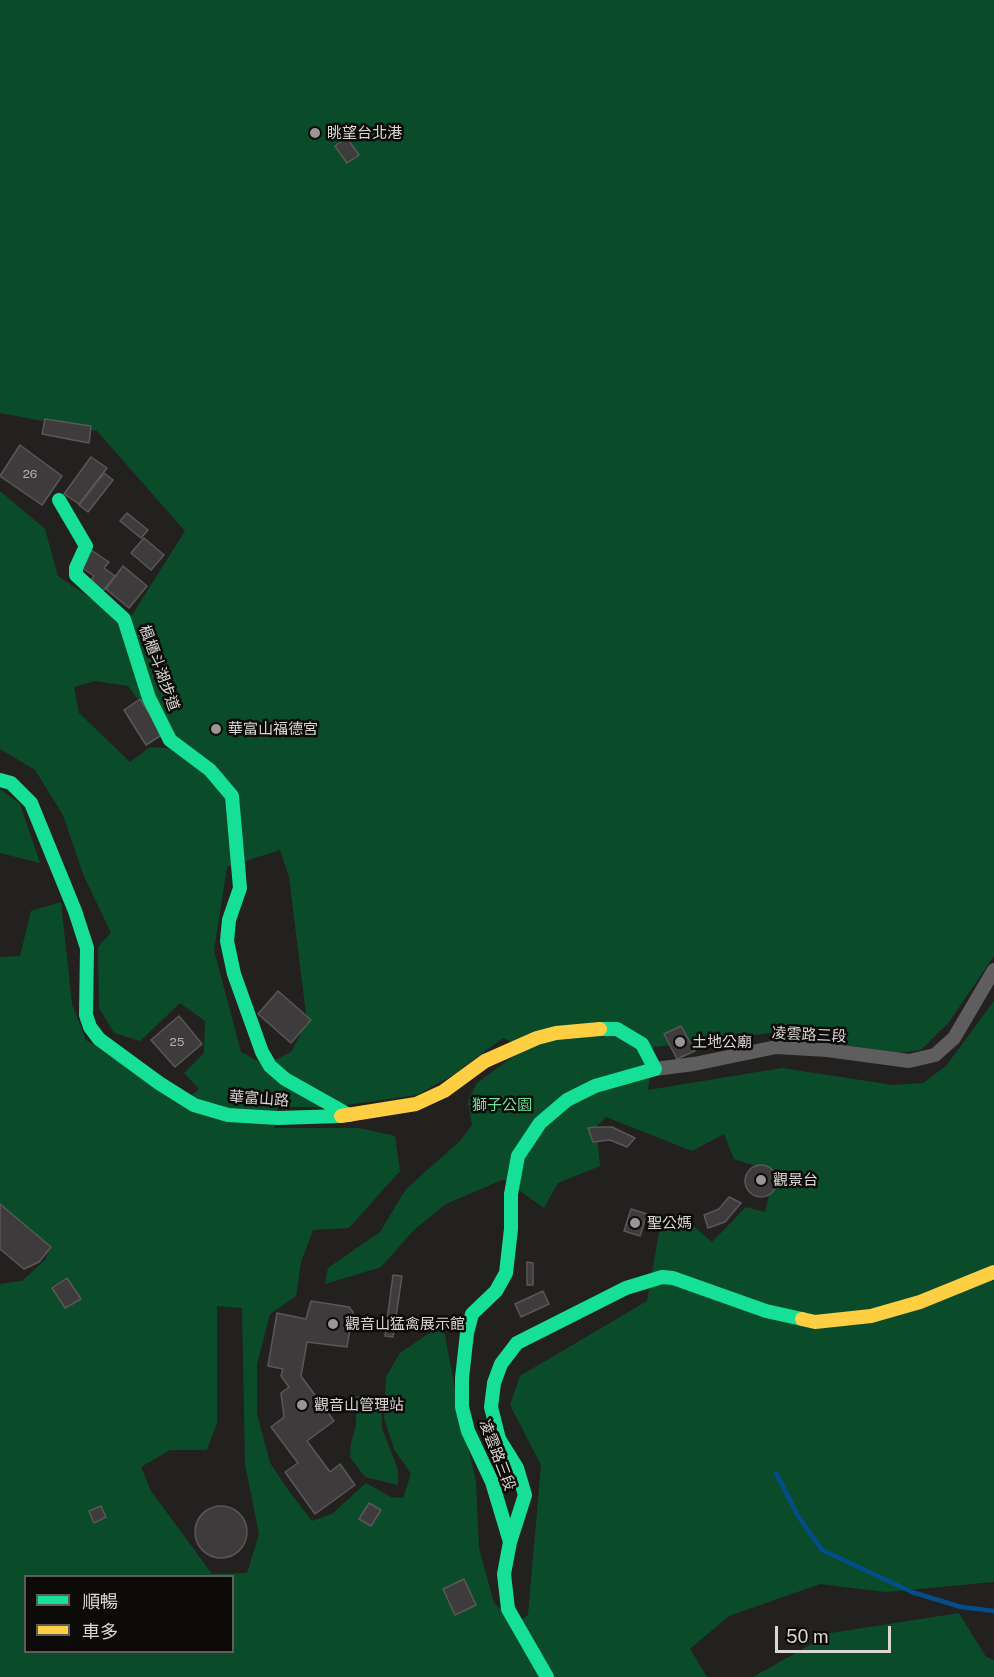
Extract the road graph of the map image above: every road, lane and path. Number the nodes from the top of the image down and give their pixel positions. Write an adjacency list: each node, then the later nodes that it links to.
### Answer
1 (59, 500): 5 (street, 楓櫃斗湖步道)
2 (0, 780): 5 (street, 華富山路)
3 (994, 970): 4 (street, 凌雲路三段)
4 (655, 1069): 5 (street, 華富山路); 7 (street, 凌雲路三段)
5 (350, 1116)
6 (994, 1272): 7 (street, 凌雲路三段)
7 (510, 1542): 8 (street)
8 (547, 1677)

